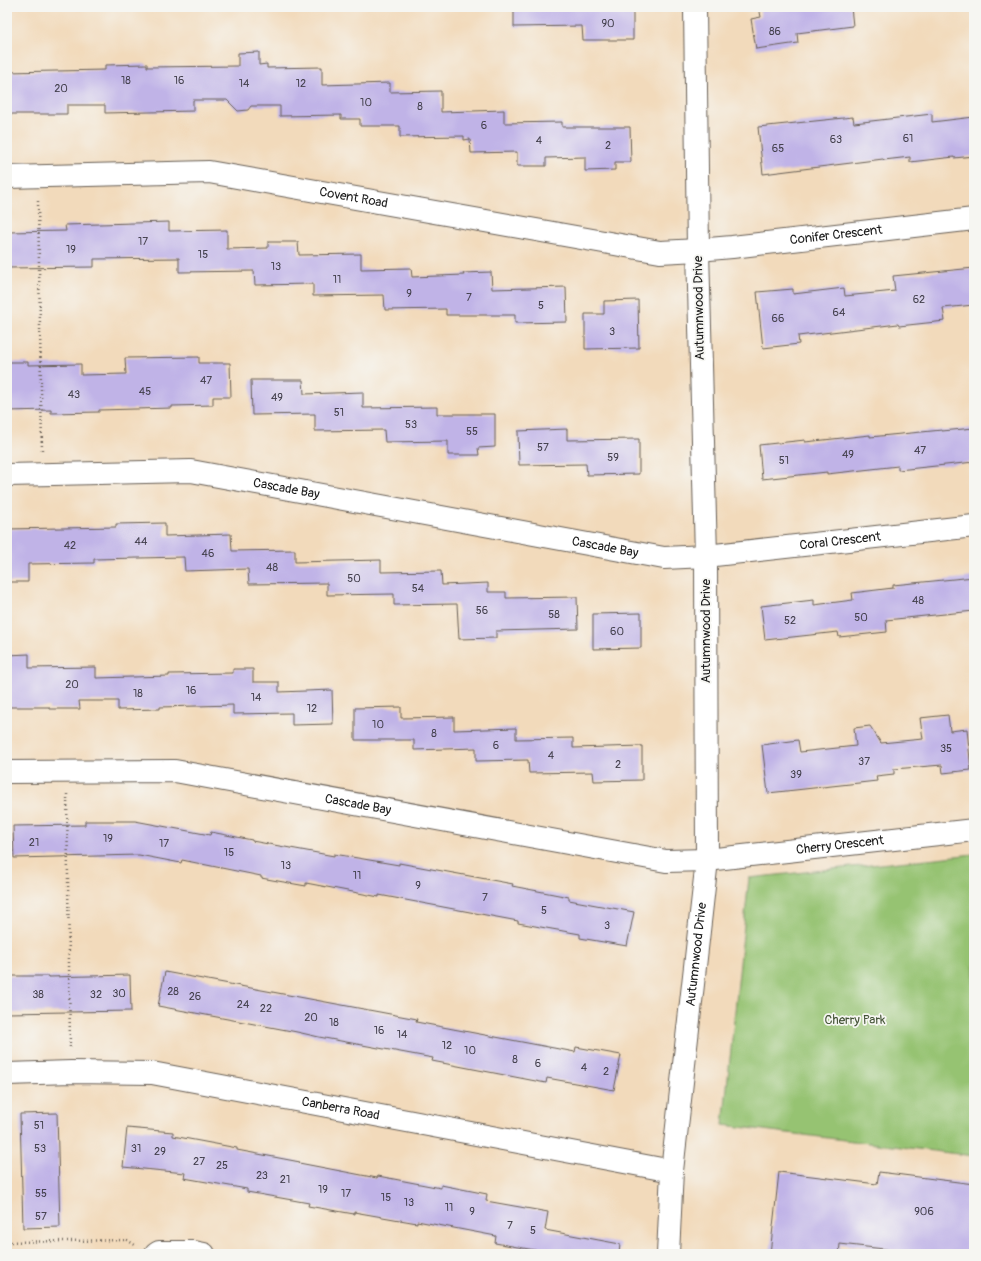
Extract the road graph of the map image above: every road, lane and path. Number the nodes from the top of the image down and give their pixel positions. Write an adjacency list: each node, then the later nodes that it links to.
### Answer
1 (695, 7): 5 (street, Autumnwood Drive)
2 (38, 176): 3 (street, Covent Road); 5 (street, Covent Road); 6 (path)
3 (7, 177)
4 (974, 220): 5 (street, Conifer Crescent)
5 (698, 250): 9 (street, Autumnwood Drive)
6 (43, 474): 7 (street, Cascade Bay); 9 (street, Cascade Bay)
7 (7, 475)
8 (974, 526): 9 (street, Coral Crescent)
9 (706, 556): 13 (street, Autumnwood Drive)
10 (7, 772): 11 (street, Cascade Bay)
11 (67, 772): 13 (street, Cascade Bay); 14 (path)
12 (974, 830): 13 (street, Cherry Crescent)
13 (707, 860): 16 (street, Autumnwood Drive)
14 (71, 1072): 15 (street, Canberra Road); 16 (street, Canberra Road)
15 (7, 1074)
16 (672, 1171): 20 (street, Autumnwood Drive)
17 (7, 1242): 18 (path)
18 (148, 1250): 19 (street)
19 (204, 1254)
20 (668, 1254)

